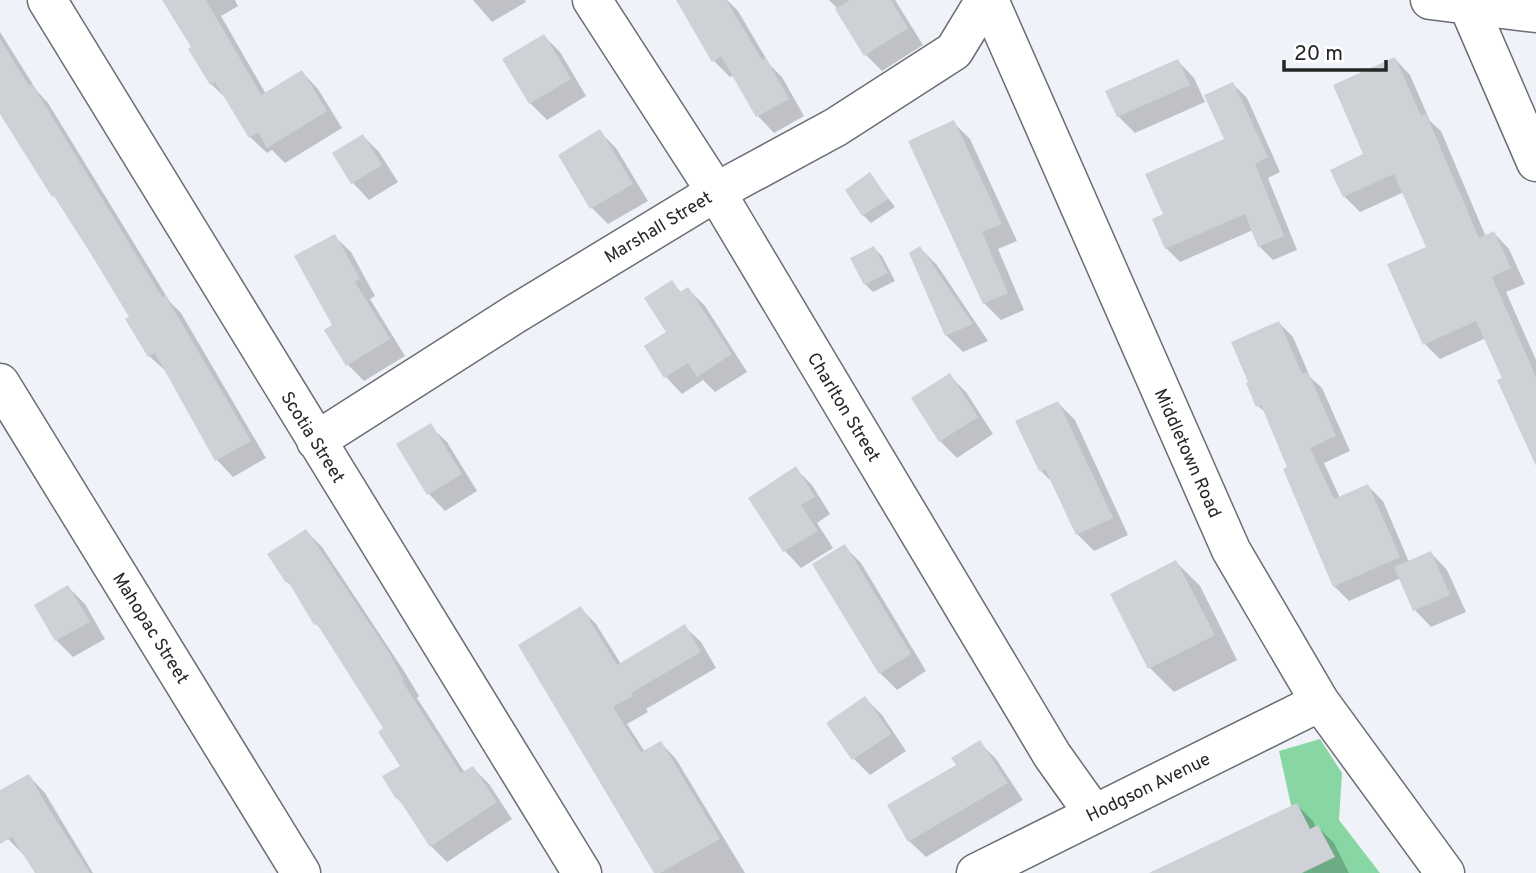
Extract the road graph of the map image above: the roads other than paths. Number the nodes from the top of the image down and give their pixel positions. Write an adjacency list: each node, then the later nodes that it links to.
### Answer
1 (47, 0): 10 (street, Scotia Street)
2 (592, 0): 8 (street, Charlton Street)
3 (987, 0): 8 (street, Marshall Street); 11 (street, Middletown Road)
4 (1430, 0): 5 (street)
5 (1468, 5): 6 (street); 7 (street)
6 (1536, 13)
7 (1536, 162)
8 (716, 192): 10 (street, Marshall Street); 12 (street, Charlton Street)
9 (0, 383): 13 (street, Mahopac Street)
10 (316, 441): 14 (street, Scotia Street)
11 (1320, 702): 12 (street, Hodgson Avenue); 16 (street, Middletown Road)
12 (1094, 814): 15 (street, Hodgson Avenue)
13 (302, 873)
14 (582, 873)
15 (976, 873)
16 (1445, 873)

